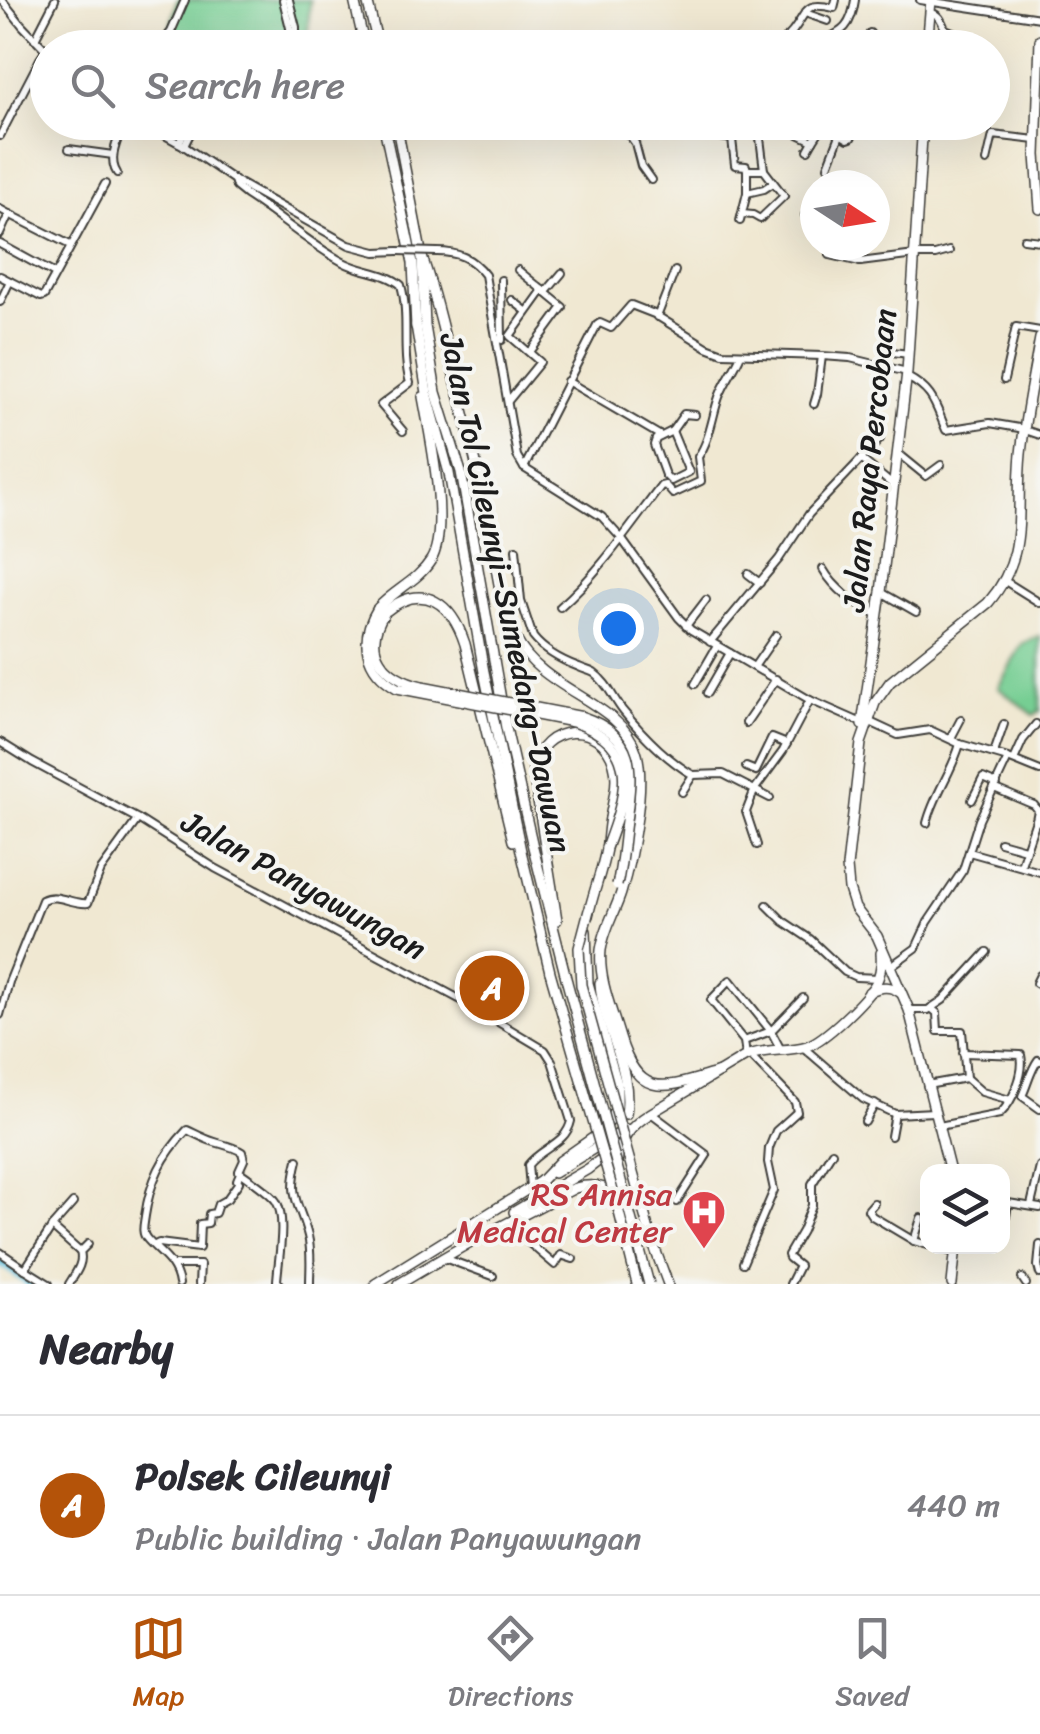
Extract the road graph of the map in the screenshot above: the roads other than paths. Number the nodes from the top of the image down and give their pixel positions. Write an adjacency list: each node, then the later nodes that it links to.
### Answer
1 (2, 0): 22 (street)
2 (54, 0): 13 (street)
3 (185, 0): 14 (street)
4 (286, 0): 15 (street)
5 (354, 0): 16 (highway)
6 (367, 0): 17 (highway)
7 (836, 0): 10 (street)
8 (856, 0): 19 (street)
9 (928, 4): 11 (street); 20 (highway); 21 (street)
10 (804, 13): 12 (street); 18 (street)
11 (1040, 18)
12 (828, 21)
13 (40, 30)
14 (172, 30)
15 (295, 30)
16 (361, 30)
17 (374, 30)
18 (794, 30)
19 (842, 30)
20 (927, 30)
21 (944, 30)
22 (30, 34)
23 (1040, 40): 24 (highway)
24 (1039, 63): 26 (highway)
25 (30, 80): 27 (street)
26 (1038, 110): 40 (highway)
27 (0, 136)
28 (1010, 137): 40 (street)
29 (118, 140): 45 (street)
30 (172, 140): 42 (street)
31 (184, 140): 42 (street)
32 (388, 140): 82 (highway)
33 (399, 140): 67 (highway)
34 (633, 140): 53 (street)
35 (732, 140): 49 (street)
36 (760, 140): 50 (street)
37 (838, 140): 47 (street)
38 (922, 140): 66 (highway, Jalan Raya Percobaan)
39 (991, 140): 46 (street)
40 (1036, 140): 48 (highway)
41 (814, 141): 44 (street)
42 (181, 145): 52 (street)
43 (69, 148): 45 (street)
44 (808, 150)
45 (113, 156): 51 (street)
46 (987, 161)
47 (828, 166)
48 (1038, 167): 58 (highway)
49 (746, 170): 50 (street); 56 (street)
50 (764, 170): 54 (street)
51 (117, 172)
52 (234, 180): 89 (street, bridge); 97 (street)
53 (651, 180)
54 (773, 183): 56 (street); 56 (street)
55 (105, 184): 64 (street)
56 (747, 193)
57 (0, 209): 59 (street)
58 (1040, 209)
59 (9, 214): 60 (street); 64 (street)
60 (0, 234)
61 (1024, 239): 62 (street)
62 (1040, 241)
63 (0, 244): 73 (street)
64 (70, 245): 73 (street)
65 (949, 251): 66 (street)
66 (915, 254): 69 (street); 87 (highway, Jalan Raya Percobaan)
67 (422, 257): 148 (highway, Jalan Tol Cileunyi–Sumedang–Dawuan); 163 (highway, bridge)
68 (851, 260): 69 (street)
69 (860, 262)
70 (518, 270): 77 (street)
71 (675, 271): 81 (street)
72 (562, 272): 77 (street)
73 (56, 274): 76 (street)
74 (0, 276): 76 (street)
75 (501, 280): 89 (street)
76 (10, 281): 79 (street)
77 (544, 291): 80 (street); 84 (street)
78 (512, 300): 80 (street)
79 (0, 302)
80 (526, 311): 84 (street)
81 (657, 317): 86 (street); 92 (street)
82 (416, 325): 117 (highway); 148 (highway, Jalan Tol Cileunyi–Sumedang–Dawuan)
83 (1040, 335): 91 (street); 96 (highway)
84 (530, 352): 93 (street)
85 (892, 352): 87 (street)
86 (741, 354): 88 (street); 107 (street)
87 (909, 354): 90 (highway, Jalan Raya Percobaan)
88 (822, 356): 90 (street); 94 (street)
89 (502, 361): 93 (street)
90 (907, 375): 96 (street); 102 (highway, Jalan Raya Percobaan)
91 (1004, 380)
92 (568, 381): 100 (street); 105 (street)
93 (508, 401): 105 (street)
94 (814, 404)
95 (694, 414): 98 (street)
96 (1024, 429): 99 (street); 111 (highway)
97 (402, 431)
98 (672, 431): 100 (street); 100 (street)
99 (1040, 435)
100 (661, 436)
101 (880, 439): 103 (street)
102 (898, 454): 104 (street); 106 (highway, Jalan Raya Percobaan)
103 (861, 460): 106 (street); 112 (street)
104 (941, 465)
105 (524, 468): 107 (street)
106 (894, 486): 113 (highway, Jalan Raya Percobaan)
107 (622, 538): 116 (street); 120 (street)
108 (516, 548): 144 (street)
109 (823, 570): 119 (street)
110 (748, 574): 112 (street)
111 (1004, 581): 115 (street); 128 (highway)
112 (760, 583): 122 (street)
113 (881, 592): 118 (street); 119 (highway, Jalan Raya Percobaan)
114 (706, 600): 120 (street)
115 (1040, 602)
116 (560, 607)
117 (382, 610): 148 (highway); 156 (highway, bridge); 163 (highway, bridge)
118 (916, 612)
119 (878, 614): 127 (highway, Jalan Raya Percobaan)
120 (686, 626): 122 (street)
121 (776, 636): 124 (street)
122 (714, 644): 123 (street); 126 (street)
123 (730, 653): 124 (street); 129 (street)
124 (754, 667): 125 (street)
125 (776, 679): 130 (street); 133 (street)
126 (695, 684)
127 (866, 687): 128 (highway); 132 (highway, Jalan Raya Percobaan)
128 (882, 692): 132 (highway)
129 (707, 693)
130 (810, 700): 132 (street); 138 (street)
131 (961, 719): 136 (street)
132 (865, 722): 136 (street); 164 (highway, Jalan Raya Percobaan)
133 (746, 723)
134 (1004, 724): 140 (street)
135 (1036, 724): 141 (street)
136 (951, 738): 139 (street)
137 (0, 742): 151 (street, Jalan Panyawungan)
138 (787, 744): 142 (street); 146 (street)
139 (960, 744): 140 (street); 153 (street)
140 (994, 753): 141 (street)
141 (1011, 759): 143 (street); 145 (street)
142 (746, 767)
143 (1040, 771)
144 (694, 774): 146 (street); 147 (street)
145 (995, 786): 150 (street); 152 (street); 158 (street)
146 (755, 789): 149 (street); 155 (street)
147 (682, 792)
148 (511, 797): 168 (highway, Jalan Tol Cileunyi–Sumedang–Dawuan); 240 (highway, bridge)
149 (770, 798)
150 (972, 800)
151 (138, 819): 174 (street); 205 (street, Jalan Panyawungan)
152 (1038, 821): 157 (street)
153 (926, 822)
154 (1000, 842): 157 (street)
155 (756, 845)
156 (606, 848): 162 (highway); 168 (highway, bridge)
157 (1024, 849): 159 (street)
158 (969, 852): 159 (street); 166 (street)
159 (1020, 864): 160 (street)
160 (1040, 872)
161 (767, 905): 167 (street)
162 (589, 910): 205 (highway, bridge); 242 (highway, bridge)
163 (612, 912): 181 (highway)
164 (877, 936): 166 (highway, Jalan Raya Percobaan); 167 (highway)
165 (987, 952): 172 (street)
166 (891, 966): 170 (highway, Jalan Raya Percobaan)
167 (878, 978): 169 (highway)
168 (567, 982): 241 (highway, Jalan Tol Cileunyi–Sumedang–Dawuan, bridge)
169 (869, 993): 170 (highway); 177 (highway)
170 (903, 995): 173 (highway, Jalan Raya Percobaan)
171 (803, 998): 175 (street)
172 (931, 1008): 173 (street); 179 (street)
173 (909, 1010): 185 (highway, Jalan Raya Percobaan)
174 (0, 1016)
175 (771, 1031): 176 (street); 176 (street); 178 (street)
176 (744, 1041): 180 (street)
177 (803, 1047): 178 (highway); 189 (street)
178 (781, 1050): 180 (highway)
179 (962, 1052): 184 (street); 187 (street)
180 (748, 1055): 183 (highway); 227 (street)
181 (622, 1057): 186 (highway); 193 (highway)
182 (1040, 1061): 190 (street)
183 (720, 1072): 186 (highway); 188 (highway)
184 (966, 1078): 185 (street); 187 (street)
185 (927, 1085): 191 (highway, Jalan Raya Percobaan)
186 (662, 1086): 188 (highway)
187 (1010, 1100): 197 (street)
188 (667, 1104): 192 (highway)
189 (875, 1104): 194 (street); 196 (street)
190 (1040, 1108)
191 (934, 1112): 194 (street); 197 (highway, Jalan Raya Percobaan)
192 (651, 1113): 195 (highway); 206 (street)
193 (626, 1114)
194 (895, 1114): 198 (street)
195 (637, 1122): 205 (highway); 212 (highway)
196 (865, 1122)
197 (938, 1127): 202 (highway, Jalan Raya Percobaan)
198 (891, 1136)
199 (832, 1152): 243 (street)
200 (605, 1156): 219 (highway)
201 (298, 1160): 237 (street)
202 (948, 1164)
203 (1040, 1167): 210 (street)
204 (240, 1173): 220 (street); 220 (street); 236 (street)
205 (534, 1186): 238 (highway)
206 (677, 1202)
207 (73, 1203): 215 (street)
208 (874, 1203): 216 (street)
209 (1010, 1203): 210 (street)
210 (1030, 1205): 211 (street)
211 (1040, 1208)
212 (624, 1209): 214 (highway); 241 (highway)
213 (920, 1221): 216 (street)
214 (506, 1223): 219 (highway); 226 (street)
215 (52, 1227): 223 (street); 229 (street)
216 (914, 1241): 217 (street)
217 (920, 1243)
218 (88, 1244): 223 (street)
219 (467, 1244): 225 (highway)
220 (155, 1245): 228 (street)
221 (1040, 1245): 230 (street)
222 (0, 1252): 229 (street)
223 (80, 1252): 233 (street)
224 (955, 1254): 244 (highway)
225 (443, 1257): 231 (street); 239 (highway)
226 (573, 1258)
227 (742, 1264)
228 (173, 1265): 234 (street); 235 (street)
229 (24, 1268): 232 (street)
230 (1040, 1274)
231 (493, 1276)
232 (49, 1284)
233 (70, 1284)
234 (179, 1284)
235 (199, 1284)
236 (280, 1284)
237 (310, 1284)
238 (374, 1284)
239 (400, 1284)
240 (637, 1284)
241 (648, 1284)
242 (668, 1284)
243 (790, 1284)
244 (952, 1284)

